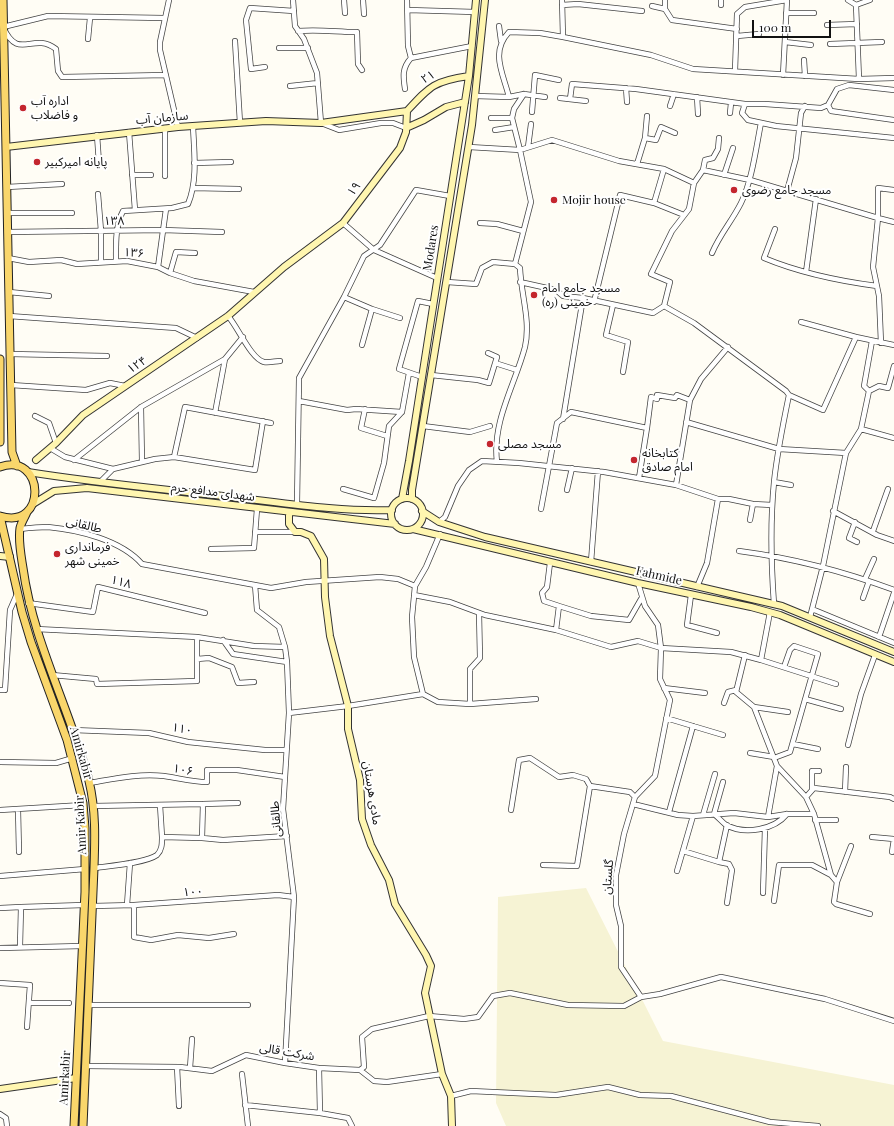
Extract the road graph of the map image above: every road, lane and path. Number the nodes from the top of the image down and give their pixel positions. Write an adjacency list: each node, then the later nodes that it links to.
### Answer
1 (3, 0): 30 (main road)
2 (169, 0): 27 (street)
3 (293, 0): 20 (street)
4 (344, 0): 22 (street)
5 (363, 0): 25 (street)
6 (407, 0): 18 (street)
7 (476, 0): 21 (main road, Modares)
8 (485, 0): 67 (main road, Modares)
9 (665, 0): 17 (street)
10 (787, 0): 23 (street); 32 (street)
11 (848, 0): 15 (street)
12 (870, 0): 15 (street)
13 (562, 3): 14 (street); 36 (street)
14 (595, 3): 19 (street)
15 (856, 5): 28 (street)
16 (652, 6): 17 (street)
17 (665, 9): 32 (street)
18 (408, 10): 21 (street); 48 (street)
19 (642, 10)
20 (294, 11): 33 (street); 50 (street)
21 (475, 12): 44 (main road, Modares)
22 (345, 13)
23 (786, 13): 24 (street); 40 (street)
24 (814, 13)
25 (364, 14)
26 (90, 18): 27 (street); 30 (street); 37 (street)
27 (164, 18): 53 (street)
28 (857, 24): 29 (street); 41 (street)
29 (827, 25)
30 (3, 26): 53 (street); 107 (main road)
31 (499, 26): 39 (street)
32 (737, 29): 35 (street)
33 (298, 31): 47 (street); 51 (street)
34 (759, 34): 35 (street)
35 (737, 36): 52 (street)
36 (564, 37): 39 (street); 52 (street)
37 (88, 39)
38 (235, 41): 90 (street)
39 (501, 41): 69 (street)
40 (785, 42): 45 (street); 54 (street)
41 (858, 42): 42 (street); 43 (street); 58 (street)
42 (882, 42)
43 (830, 44)
44 (472, 46): 48 (street); 55 (main road, Modares)
45 (811, 46)
46 (280, 48): 47 (street)
47 (308, 48): 60 (street)
48 (411, 58): 63 (street)
49 (804, 60): 56 (street)
50 (265, 67)
51 (362, 70)
52 (735, 72): 54 (street)
53 (166, 75): 95 (street)
54 (784, 75): 56 (street)
55 (469, 76): 75 (main road, Modares); 82 (main road, ۲۱)
56 (805, 76): 58 (street)
57 (894, 78): 58 (street)
58 (859, 79)
59 (559, 80): 68 (street)
60 (318, 83): 61 (street); 91 (street)
61 (290, 86)
62 (626, 88): 66 (street); 73 (street); 76 (street)
63 (405, 89)
64 (894, 90): 79 (street)
65 (524, 94): 68 (street); 69 (street); 88 (street)
66 (674, 94): 71 (street); 80 (street)
67 (475, 96): 69 (street); 108 (main road, Modares)
68 (534, 96): 70 (street); 83 (street)
69 (509, 97)
70 (545, 97)
71 (697, 97): 77 (street); 85 (street)
72 (560, 98): 73 (street)
73 (570, 99): 74 (street)
74 (586, 101)
75 (464, 102): 98 (main road); 131 (main road, Modares)
76 (627, 102)
77 (731, 103): 78 (street); 84 (street)
78 (745, 104): 81 (street); 92 (street)
79 (828, 105): 81 (street); 89 (street)
80 (670, 106)
81 (805, 106): 99 (street)
82 (407, 111): 91 (main road, سازمان آب); 98 (main road, ۱۹)
83 (532, 112)
84 (730, 113)
85 (698, 114)
86 (647, 116): 104 (street)
87 (491, 118): 88 (street)
88 (512, 118): 96 (street)
89 (894, 120)
90 (240, 123): 91 (main road, سازمان آب); 94 (main road, سازمان آب)
91 (322, 123): 98 (street, سازمان آب)
92 (762, 123): 99 (street); 122 (street)
93 (531, 124): 109 (street)
94 (193, 126): 95 (main road, سازمان آب); 114 (street)
95 (178, 127): 97 (main road, سازمان آب)
96 (514, 127): 100 (street); 111 (street)
97 (165, 128): 101 (main road, سازمان آب); 121 (street)
98 (406, 128): 141 (main road, ۱۹)
99 (799, 129): 106 (street); 129 (street)
100 (495, 130)
101 (129, 132): 103 (main road, سازمان آب); 118 (street)
102 (675, 133): 104 (street)
103 (97, 135): 107 (main road, سازمان آب); 113 (street)
104 (645, 138): 115 (street)
105 (719, 138): 117 (street)
106 (894, 138)
107 (6, 147): 125 (main road)
108 (469, 147): 111 (street); 151 (main road, Modares)
109 (528, 148): 111 (street); 115 (street)
110 (734, 148): 120 (street)
111 (520, 150): 147 (street)
112 (231, 162): 114 (street)
113 (99, 163)
114 (194, 163): 126 (street)
115 (637, 164): 116 (street)
116 (664, 169): 123 (street); 133 (street)
117 (703, 170): 120 (street); 123 (street)
118 (132, 175): 119 (street); 135 (street)
119 (151, 175)
120 (724, 175): 122 (street)
121 (165, 176)
122 (750, 180): 129 (street); 153 (street)
123 (694, 183): 138 (street)
124 (62, 184): 125 (street)
125 (7, 187): 136 (main road)
126 (193, 188): 127 (street); 134 (street)
127 (239, 189)
128 (894, 190): 139 (street)
129 (787, 191): 132 (street)
130 (98, 194): 145 (street)
131 (450, 196): 150 (main road, Modares); 152 (street)
132 (816, 199): 139 (street); 160 (street)
133 (654, 203): 138 (street); 171 (street)
134 (166, 208): 135 (street); 144 (street)
135 (135, 210): 146 (street)
136 (7, 213): 137 (street); 148 (main road)
137 (72, 213)
138 (684, 215): 174 (street)
139 (878, 218): 140 (street); 165 (street)
140 (894, 222)
141 (343, 223): 152 (street); 167 (main road, ۱۹)
142 (480, 223): 147 (street)
143 (775, 229): 160 (street)
144 (163, 230): 146 (street, ۱۳۸); 149 (street, ۱۳۸); 159 (street)
145 (101, 231): 146 (street, ۱۳۸); 148 (street, ۱۳۸); 157 (street)
146 (117, 231): 156 (street)
147 (523, 231): 158 (street)
148 (7, 232): 155 (main road)
149 (222, 232)
150 (442, 244): 151 (main road); 162 (main road, Modares)
151 (453, 244): 163 (main road, Modares)
152 (374, 250): 162 (street); 169 (street)
153 (712, 253)
154 (196, 254): 161 (street)
155 (8, 258): 157 (street, ۱۳۶); 166 (main road)
156 (116, 261): 157 (street, ۱۳۶); 159 (street, ۱۳۶)
157 (101, 262)
158 (515, 264): 163 (street); 164 (street)
159 (158, 267): 161 (street, ۱۳۶)
160 (806, 272): 165 (street)
161 (170, 273): 167 (street, ۱۳۶)
162 (437, 278): 172 (main road, Modares)
163 (447, 282): 200 (main road, Modares)
164 (520, 282): 170 (street); 197 (street)
165 (877, 286): 184 (street)
166 (9, 292): 168 (street); 176 (main road)
167 (254, 292): 177 (main road, ۱۲۴)
168 (49, 296)
169 (344, 297): 175 (street); 208 (street)
170 (583, 298): 171 (street); 214 (street)
171 (594, 302): 173 (street)
172 (433, 304): 199 (street); 201 (main road, Modares)
173 (613, 305): 174 (street); 198 (street)
174 (664, 306): 187 (street)
175 (372, 310): 178 (street); 185 (street)
176 (9, 316): 182 (street); 190 (main road)
177 (228, 316): 180 (street); 182 (main road, ۱۲۴)
178 (400, 318)
179 (801, 322): 181 (street)
180 (243, 336): 192 (street); 193 (street)
181 (856, 336): 183 (street); 205 (street)
182 (197, 338): 203 (main road, ۱۲۴)
183 (872, 341): 184 (street); 204 (street)
184 (880, 343): 186 (street)
185 (362, 345)
186 (894, 345)
187 (728, 347): 205 (street); 207 (street)
188 (488, 353): 195 (street)
189 (107, 356): 190 (street)
190 (10, 357): 194 (main road); 202 (main road)
191 (0, 358): 194 (main road)
192 (225, 359): 209 (street); 212 (street)
193 (280, 361)
194 (0, 362): 206 (main road)
195 (495, 363): 197 (street); 200 (street)
196 (894, 366): 204 (street)
197 (517, 370): 233 (street)
198 (623, 372)
199 (409, 373): 201 (street); 211 (street)
200 (431, 375): 218 (main road, Modares)
201 (422, 377): 251 (main road, Modares)
202 (11, 385): 203 (street); 234 (main road)
203 (125, 386): 225 (main road, ۱۲۴)
204 (869, 391): 221 (street)
205 (789, 395): 227 (street)
206 (0, 399): 224 (main road)
207 (690, 400): 217 (street); 220 (street)
208 (299, 401): 210 (street); 255 (street)
209 (141, 407): 231 (street); 232 (street)
210 (365, 409): 211 (street); 222 (street)
211 (402, 412): 222 (street)
212 (215, 413): 215 (street); 229 (street)
213 (35, 416): 225 (street)
214 (563, 419): 220 (street); 235 (street)
215 (262, 421): 216 (street); 229 (street)
216 (271, 422)
217 (686, 422): 227 (street); 245 (street)
218 (423, 426): 219 (street); 253 (main road, Modares)
219 (490, 426)
220 (647, 428): 241 (street)
221 (861, 429): 223 (street); 228 (street)
222 (387, 436): 248 (street)
223 (894, 438)
224 (0, 442)
225 (56, 443): 226 (main road, ۱۲۴)
226 (50, 448): 230 (main road, ۱۲۴); 231 (street)
227 (778, 449): 228 (street); 244 (street)
228 (846, 453): 262 (street)
229 (174, 457): 232 (street)
230 (36, 460)
231 (74, 460): 238 (street)
232 (142, 462): 238 (street)
233 (497, 462): 235 (street); 267 (street)
234 (17, 466): 236 (main road); 240 (main road)
235 (548, 466): 237 (street); 259 (street)
236 (0, 467)
237 (572, 468): 239 (street); 250 (street)
238 (113, 469): 243 (street)
239 (598, 471): 241 (street); 288 (street)
240 (28, 472): 242 (main road, شهدای مدافع حرم); 254 (main road)
241 (639, 478): 245 (street)
242 (88, 481): 243 (main road, شهدای مدافع حرم); 247 (main road)
243 (100, 482): 255 (main road, شهدای مدافع حرم)
244 (774, 482): 246 (street); 257 (street)
245 (676, 485): 252 (street)
246 (791, 485)
247 (87, 488): 254 (main road, شهدای مدافع حرم); 258 (main road, شهدای مدافع حرم)
248 (344, 489)
249 (888, 489): 272 (street)
250 (567, 490)
251 (402, 499): 253 (main road); 260 (main road)
252 (718, 499): 256 (street); 296 (street)
253 (412, 500): 261 (main road)
254 (33, 504): 263 (main road, Amir Kabir)
255 (297, 504): 260 (main road, شهدای مدافع حرم)
256 (753, 504): 257 (street); 266 (street)
257 (772, 505): 283 (street)
258 (257, 509): 264 (main road, شهدای مدافع حرم); 273 (street)
259 (541, 509)
260 (392, 510): 269 (main road)
261 (422, 511): 267 (main road, Fahmide); 271 (main road)
262 (833, 511): 268 (street); 290 (street)
263 (27, 512): 265 (main road); 270 (main road, Amir Kabir)
264 (289, 513): 269 (main road, شهدای مدافع حرم); 274 (main road)
265 (0, 516): 286 (main road, Amirkabir)
266 (750, 520)
267 (439, 522): 278 (main road, Fahmide)
268 (855, 522): 272 (street); 277 (street)
269 (395, 524): 271 (main road)
270 (20, 528): 294 (street, طالقانی); 304 (main road, Amir Kabir)
271 (413, 529): 275 (main road, Fahmide)
272 (873, 531): 276 (street)
273 (255, 532): 274 (street); 280 (street)
274 (296, 532): 292 (main road, مادی هرستان)
275 (440, 534): 282 (main road, Fahmide); 295 (street)
276 (894, 541)
277 (857, 542)
278 (508, 543): 279 (main road, Fahmide); 282 (main road)
279 (522, 546): 285 (main road); 288 (main road, Fahmide)
280 (210, 549)
281 (738, 550): 283 (street)
282 (506, 552): 285 (main road, Fahmide)
283 (771, 555): 290 (street); 305 (street)
284 (0, 556): 286 (main road)
285 (520, 556): 289 (main road, Fahmide)
286 (10, 557): 299 (main road, Amirkabir)
287 (874, 560): 291 (street)
288 (591, 562): 296 (main road, Fahmide)
289 (550, 563): 293 (main road, Fahmide); 306 (street)
290 (823, 566): 291 (street); 307 (street)
291 (867, 580): 297 (street); 302 (street)
292 (325, 582): 294 (street, طالقانی); 295 (street, طالقانی); 348 (main road, مادی هرستان)
293 (638, 583): 301 (main road, Fahmide); 303 (street)
294 (255, 585): 322 (street, طالقانی)
295 (415, 586): 300 (street)
296 (697, 587): 305 (main road, Fahmide)
297 (894, 590)
298 (894, 593): 317 (street)
299 (17, 594): 338 (main road, Amirkabir); 340 (street)
300 (414, 595): 310 (street); 343 (street)
301 (691, 595): 308 (main road, Fahmide); 314 (street)
302 (863, 598)
303 (641, 599): 306 (street); 324 (street)
304 (28, 603): 309 (street, ۱۱۸); 312 (main road, Amir Kabir)
305 (774, 604): 311 (main road, Fahmide)
306 (559, 606): 313 (street)
307 (812, 609): 311 (street); 317 (street)
308 (770, 612): 320 (main road, Fahmide); 329 (street)
309 (205, 613)
310 (479, 613): 313 (street); 347 (street)
311 (810, 617): 315 (main road, Fahmide)
312 (35, 629): 316 (street); 333 (main road, Amir Kabir)
313 (556, 630): 324 (street)
314 (717, 633)
315 (848, 633): 318 (main road, Fahmide); 320 (main road)
316 (197, 637): 319 (street); 328 (street)
317 (879, 637): 321 (street)
318 (861, 638): 323 (main road); 325 (main road, Fahmide)
319 (222, 640): 322 (street); 330 (street)
320 (844, 642): 323 (main road, Fahmide)
321 (894, 643)
322 (285, 647): 330 (street, طالقانی)
323 (858, 647): 326 (main road, Fahmide)
324 (662, 648): 327 (street); 339 (street)
325 (894, 652)
326 (875, 654): 331 (main road, Fahmide); 358 (street)
327 (745, 656): 329 (street); 341 (street)
328 (197, 658): 333 (street); 335 (street)
329 (761, 660): 332 (street)
330 (287, 662): 352 (street, طالقانی)
331 (894, 662)
332 (784, 667): 334 (street); 334 (street)
333 (52, 675): 336 (main road, Amir Kabir)
334 (812, 676): 337 (street); 345 (street)
335 (254, 682)
336 (55, 683): 338 (main road); 355 (main road, Amir Kabir)
337 (836, 684)
338 (47, 686): 363 (main road, Amirkabir)
339 (664, 688): 342 (street); 353 (street)
340 (0, 690)
341 (736, 690): 346 (street); 349 (street)
342 (704, 693)
343 (423, 694): 347 (street); 348 (street)
344 (536, 699): 347 (street)
345 (805, 700): 350 (street); 357 (street)
346 (724, 702)
347 (470, 704)
348 (348, 706): 352 (street); 437 (main road, مادی هرستان)
349 (754, 707): 351 (street); 362 (street)
350 (841, 709)
351 (788, 712)
352 (289, 713): 360 (street, طالقانی)
353 (666, 718): 354 (street); 375 (street)
354 (693, 726): 356 (street); 387 (street)
355 (73, 730): 360 (street, ۱۱۰); 371 (main road, Amir Kabir)
356 (723, 735)
357 (793, 744): 359 (street); 362 (street)
358 (848, 745)
359 (818, 749)
360 (286, 750): 369 (street, طالقانی)
361 (750, 753): 362 (street)
362 (774, 757): 365 (street)
363 (73, 758): 364 (street); 381 (main road, Amirkabir)
364 (0, 762)
365 (777, 766): 376 (street); 393 (street)
366 (846, 767): 374 (street)
367 (819, 771): 373 (street)
368 (715, 774): 391 (street)
369 (285, 777): 371 (street, ۱۰۶); 398 (street, طالقانی)
370 (723, 782): 388 (street)
371 (89, 783): 383 (main road, Amir Kabir)
372 (590, 786): 375 (street); 386 (street); 409 (street)
373 (812, 789): 374 (street); 376 (street)
374 (845, 792): 377 (street)
375 (634, 797): 380 (street, گلستان)
376 (806, 797): 390 (street)
377 (894, 799)
378 (238, 803): 379 (street)
379 (203, 804): 382 (street); 401 (street)
380 (633, 804): 387 (street); 432 (street, گلستان)
381 (83, 805): 384 (street); 411 (main road, Amirkabir)
382 (160, 805): 383 (street); 399 (street)
383 (93, 806): 410 (main road, Amir Kabir)
384 (18, 809): 385 (street); 405 (street)
385 (0, 810)
386 (511, 810)
387 (669, 812): 392 (street)
388 (714, 814): 391 (street); 393 (street); 396 (street)
389 (787, 814): 390 (street); 393 (street); 397 (street)
390 (814, 814): 394 (street)
391 (703, 815): 392 (street)
392 (693, 816): 404 (street)
393 (768, 817)
394 (815, 820): 395 (street); 413 (street)
395 (836, 820)
396 (727, 825): 397 (street); 407 (street)
397 (765, 828): 416 (street)
398 (287, 836): 401 (street); 417 (street, طالقانی)
399 (162, 837): 401 (street); 408 (street)
400 (872, 837): 402 (street)
401 (202, 838)
402 (894, 839): 406 (street)
403 (851, 846): 415 (street)
404 (683, 851): 407 (street); 412 (street)
405 (19, 852)
406 (892, 852)
407 (719, 862): 419 (street)
408 (130, 863): 410 (street); 421 (street)
409 (543, 865)
410 (94, 868): 423 (main road, Amir Kabir)
411 (85, 869): 414 (street); 420 (main road, Amirkabir)
412 (677, 871)
413 (831, 875): 415 (street); 418 (street)
414 (0, 876)
415 (837, 882): 426 (street)
416 (763, 893)
417 (294, 897): 422 (street, ۱۰۰); 441 (street, طالقانی)
418 (774, 901)
419 (727, 903)
420 (84, 905): 424 (street); 429 (main road, Amirkabir)
421 (127, 905): 422 (street, ۱۰۰); 423 (street, ۱۰۰)
422 (134, 905): 427 (street)
423 (93, 906): 435 (main road, Amir Kabir)
424 (21, 907): 425 (street); 428 (street)
425 (0, 908)
426 (870, 914)
427 (234, 934)
428 (20, 946): 429 (street); 430 (street)
429 (82, 946): 449 (main road, Amirkabir)
430 (0, 948)
431 (0, 983): 433 (street)
432 (640, 997): 437 (street); 438 (street)
433 (29, 1003): 434 (street); 439 (street)
434 (69, 1003)
435 (88, 1005): 436 (street); 442 (main road, Amir Kabir)
436 (248, 1006)
437 (429, 1016): 446 (street); 448 (main road, مادی هرستان)
438 (894, 1021)
439 (27, 1027)
440 (192, 1039): 444 (street)
441 (285, 1063): 444 (street, شرکت قالی); 445 (street, شرکت قالی)
442 (86, 1066): 443 (street, شرکت قالی); 458 (main road, Amir Kabir)
443 (177, 1067): 444 (street, شرکت قالی); 453 (street)
444 (190, 1068)
445 (319, 1068): 446 (street, شرکت قالی); 454 (street)
446 (360, 1070): 448 (street)
447 (242, 1074): 452 (street)
448 (442, 1074): 451 (main road, مادی هرستان)
449 (76, 1078): 450 (main road); 457 (main road, Amirkabir)
450 (0, 1089)
451 (451, 1096): 461 (main road, مادی هرستان); 462 (street)
452 (245, 1105): 454 (street); 459 (street)
453 (179, 1106)
454 (320, 1113): 460 (street)
455 (0, 1114): 456 (street)
456 (7, 1126)
457 (74, 1126)
458 (83, 1126)
459 (248, 1126)
460 (352, 1126)
461 (452, 1126)
462 (818, 1126)

